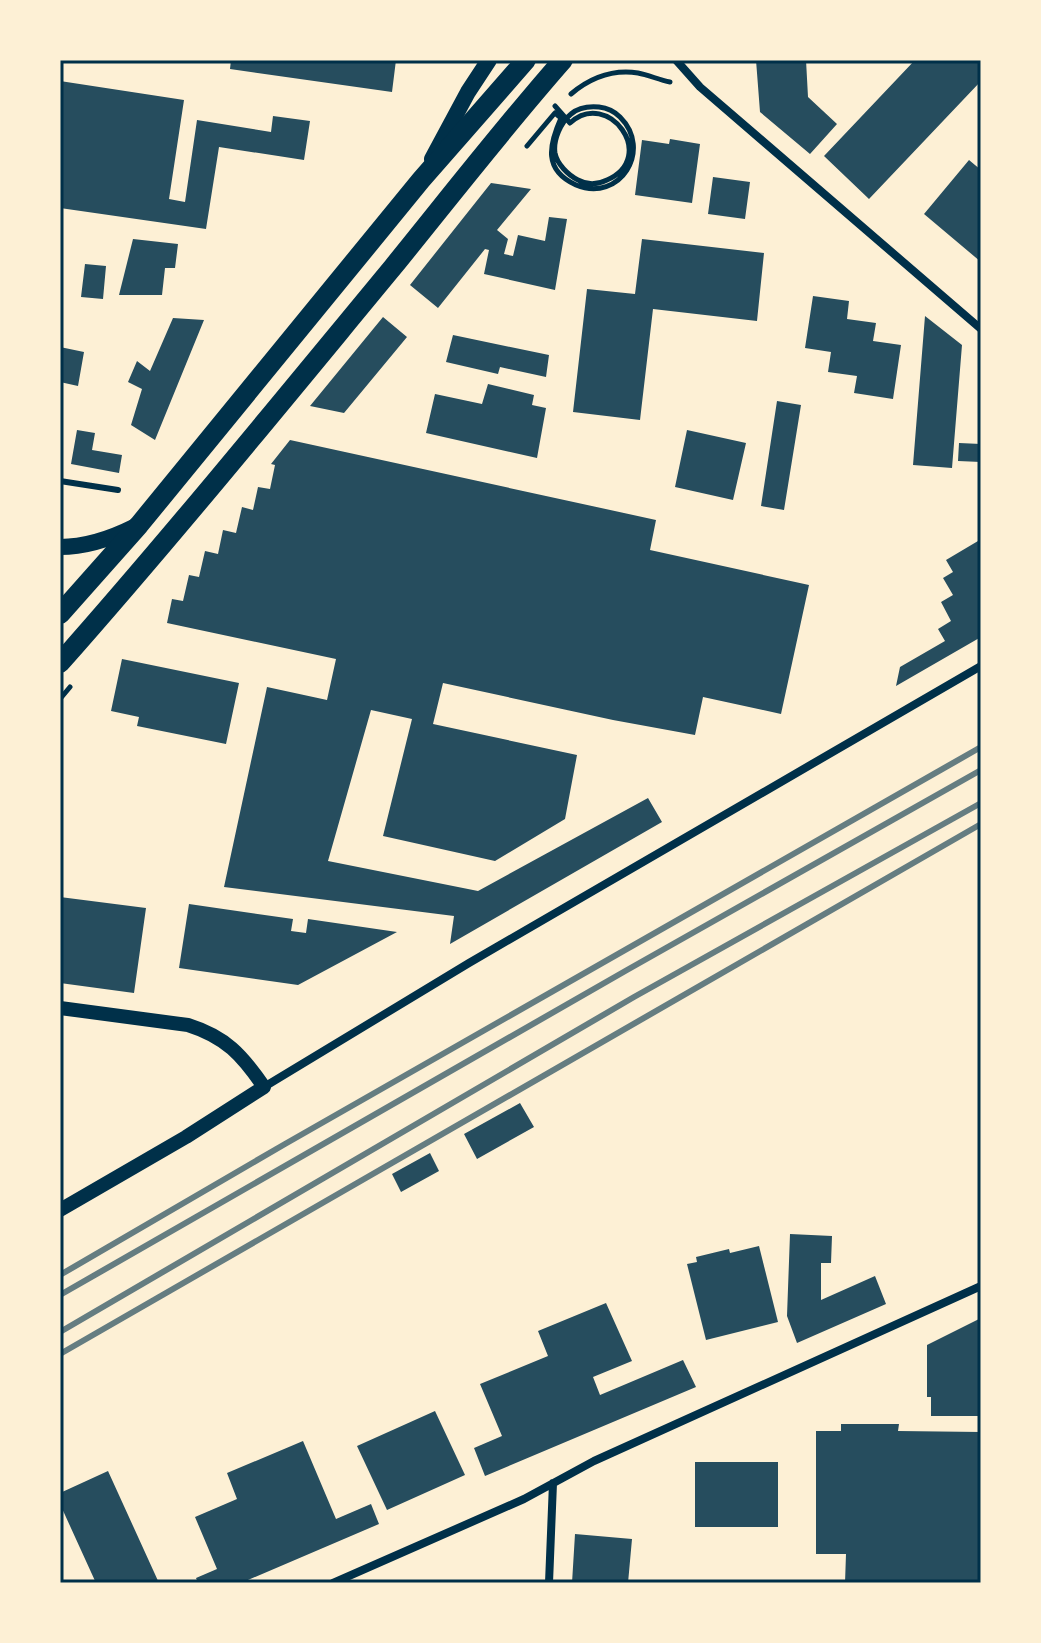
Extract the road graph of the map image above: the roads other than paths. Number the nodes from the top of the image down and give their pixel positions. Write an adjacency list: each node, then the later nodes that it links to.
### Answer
1 (489, 60): 5 (main road)
2 (526, 60): 5 (main road)
3 (563, 60): 12 (main road)
4 (679, 61): 6 (street)
5 (421, 180): 9 (main road)
6 (981, 329)
7 (60, 481): 8 (lane)
8 (118, 490)
9 (139, 525): 10 (main road); 11 (main road)
10 (60, 547)
11 (60, 614)
12 (60, 663)
13 (981, 666): 15 (street)
14 (60, 1008): 15 (street)
15 (264, 1087): 16 (street)
16 (60, 1210)
17 (981, 1286): 18 (street)
18 (553, 1483): 19 (street); 20 (street)
19 (333, 1583)
20 (549, 1583)

